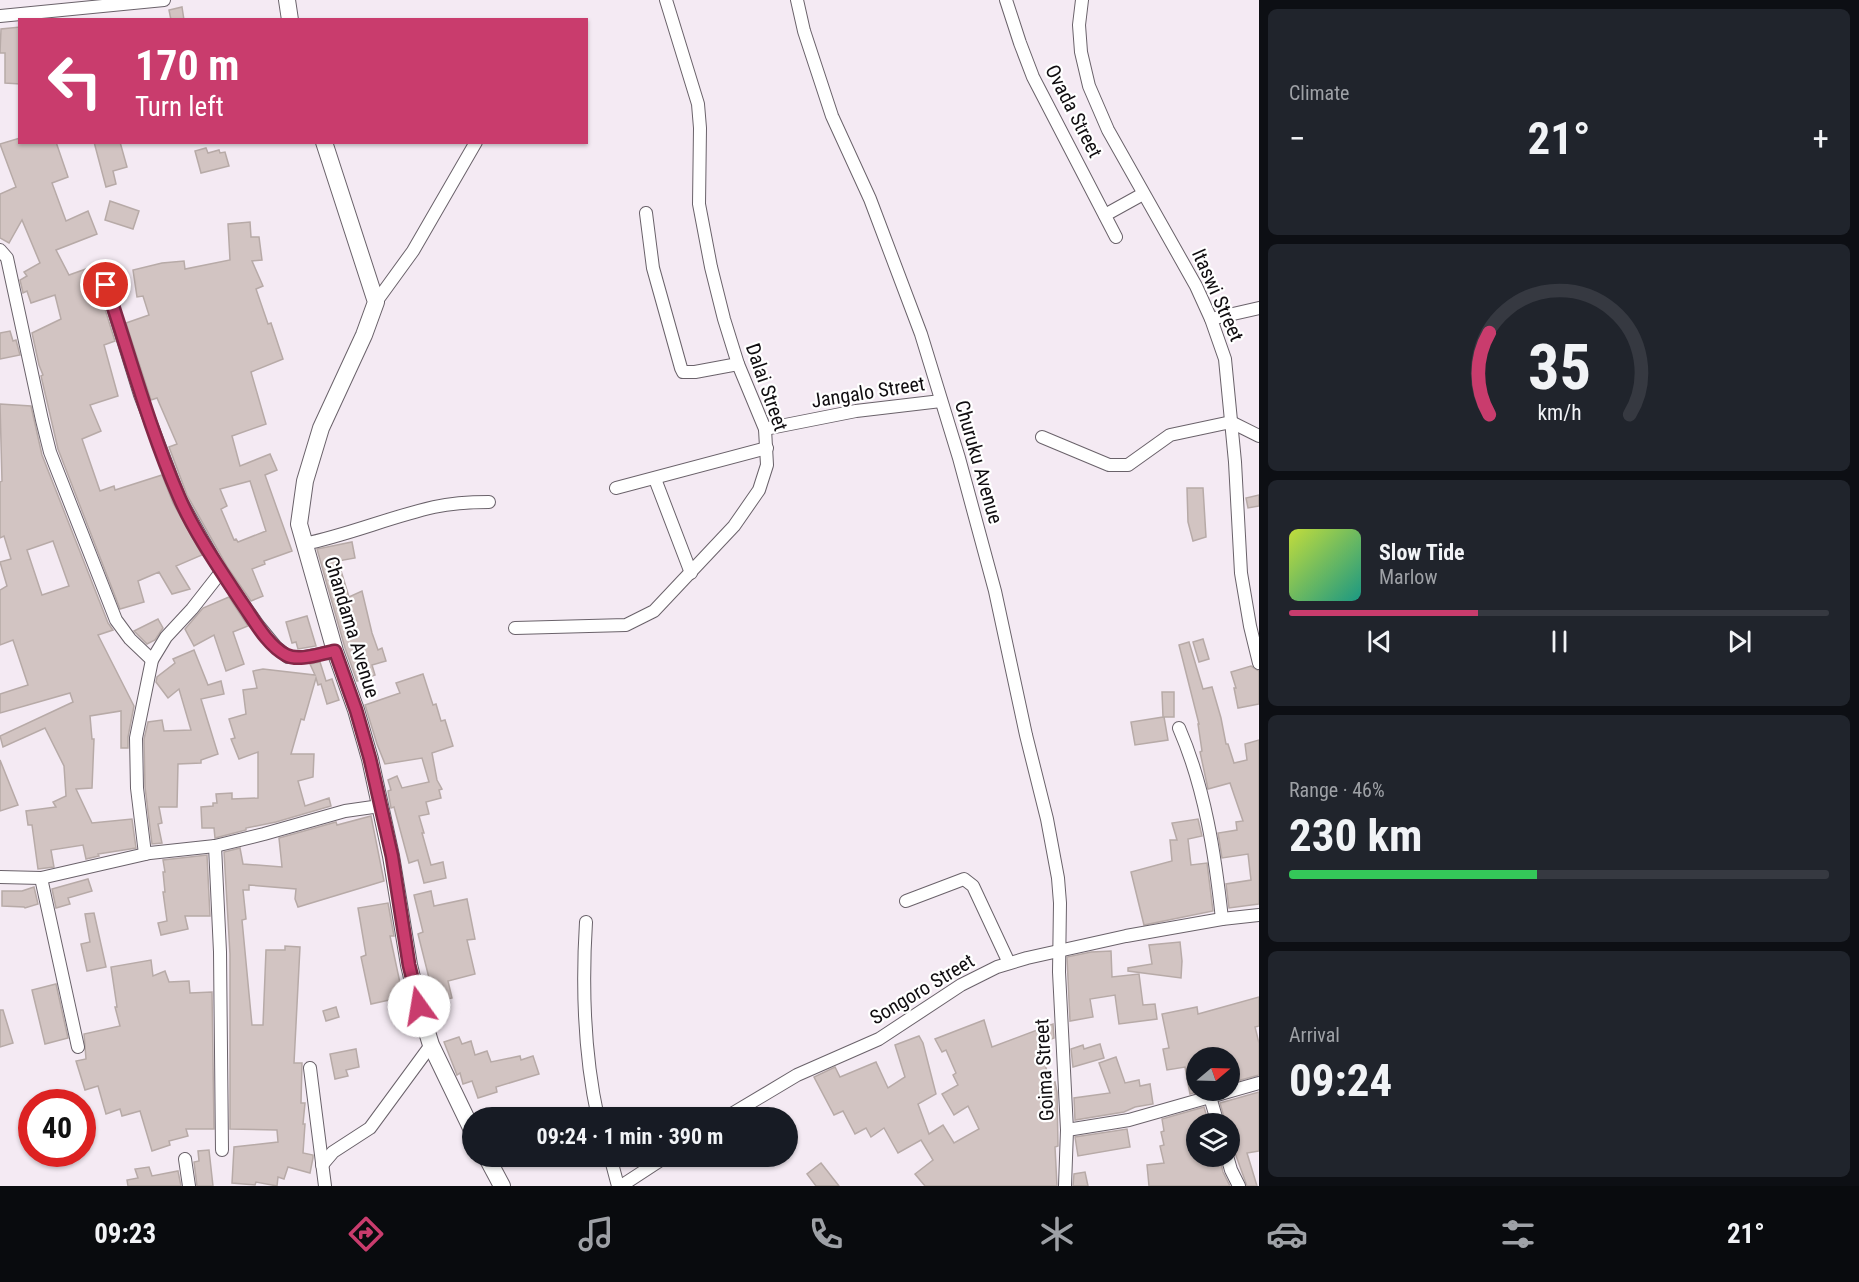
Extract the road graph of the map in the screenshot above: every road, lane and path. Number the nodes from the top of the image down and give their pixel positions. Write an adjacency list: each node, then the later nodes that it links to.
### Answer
1 (164, 0): 7 (street)
2 (286, 0): 9 (street)
3 (666, 0): 21 (street, Dalai Street)
4 (797, 0): 22 (street, Churuku Avenue)
5 (1006, 0): 14 (street, Ovada Street)
6 (1082, 0): 12 (street, Itaswi Street)
7 (63, 14): 8 (street)
8 (0, 16)
9 (290, 18)
10 (325, 144): 18 (street)
11 (475, 144): 18 (street)
12 (1143, 194): 14 (street); 20 (street, Itaswi Street)
13 (646, 213): 21 (street)
14 (1105, 215): 15 (street, Ovada Street)
15 (1116, 237)
16 (0, 250): 36 (street)
17 (106, 285): 32 (street)
18 (376, 302): 31 (street, Chandama Avenue)
19 (1259, 308): 20 (street)
20 (1211, 319): 23 (street, Itaswi Street)
21 (738, 364): 24 (street, Dalai Street)
22 (941, 401): 24 (street, Jangalo Street); 48 (street, Churuku Avenue)
23 (1231, 422): 25 (street); 26 (street); 37 (street, Itaswi Street)
24 (765, 429): 27 (street, Dalai Street)
25 (1259, 436)
26 (1042, 437)
27 (767, 448): 28 (street); 33 (street, Dalai Street)
28 (655, 479): 29 (street); 33 (street)
29 (616, 488)
30 (489, 502): 31 (street)
31 (304, 544): 35 (street, Chandama Avenue)
32 (221, 572): 35 (street); 36 (street)
33 (691, 573): 34 (street, Dalai Street)
34 (515, 628)
35 (335, 651): 39 (street, Chandama Avenue)
36 (152, 660): 41 (street)
37 (1259, 663)
38 (1179, 728): 46 (street)
39 (380, 806): 40 (street); 50 (street, Chandama Avenue)
40 (215, 846): 41 (street); 60 (street)
41 (145, 854): 43 (street)
42 (0, 877): 43 (street)
43 (41, 878): 51 (street)
44 (906, 901): 49 (street)
45 (1259, 915): 46 (street, Songoro Street)
46 (1222, 919): 48 (street, Songoro Street)
47 (586, 922): 56 (street)
48 (1059, 952): 49 (street, Songoro Street); 59 (street, Goima Street)
49 (1009, 963): 57 (street, Songoro Street)
50 (431, 1045): 58 (street, Chandama Avenue); 62 (street)
51 (78, 1047)
52 (310, 1068): 62 (street)
53 (1259, 1083): 54 (street)
54 (1240, 1088)
55 (1196, 1101): 59 (street)
56 (595, 1107)
57 (743, 1107)
58 (462, 1109)
59 (1067, 1130): 71 (street, Goima Street)
60 (222, 1150)
61 (185, 1159): 67 (street)
62 (322, 1165): 68 (street)
63 (492, 1167): 69 (street)
64 (614, 1167): 70 (street)
65 (650, 1167): 70 (street)
66 (1230, 1167): 72 (street)
67 (189, 1186)
68 (325, 1186)
69 (502, 1186)
70 (620, 1186)
71 (1065, 1186)
72 (1239, 1186)

